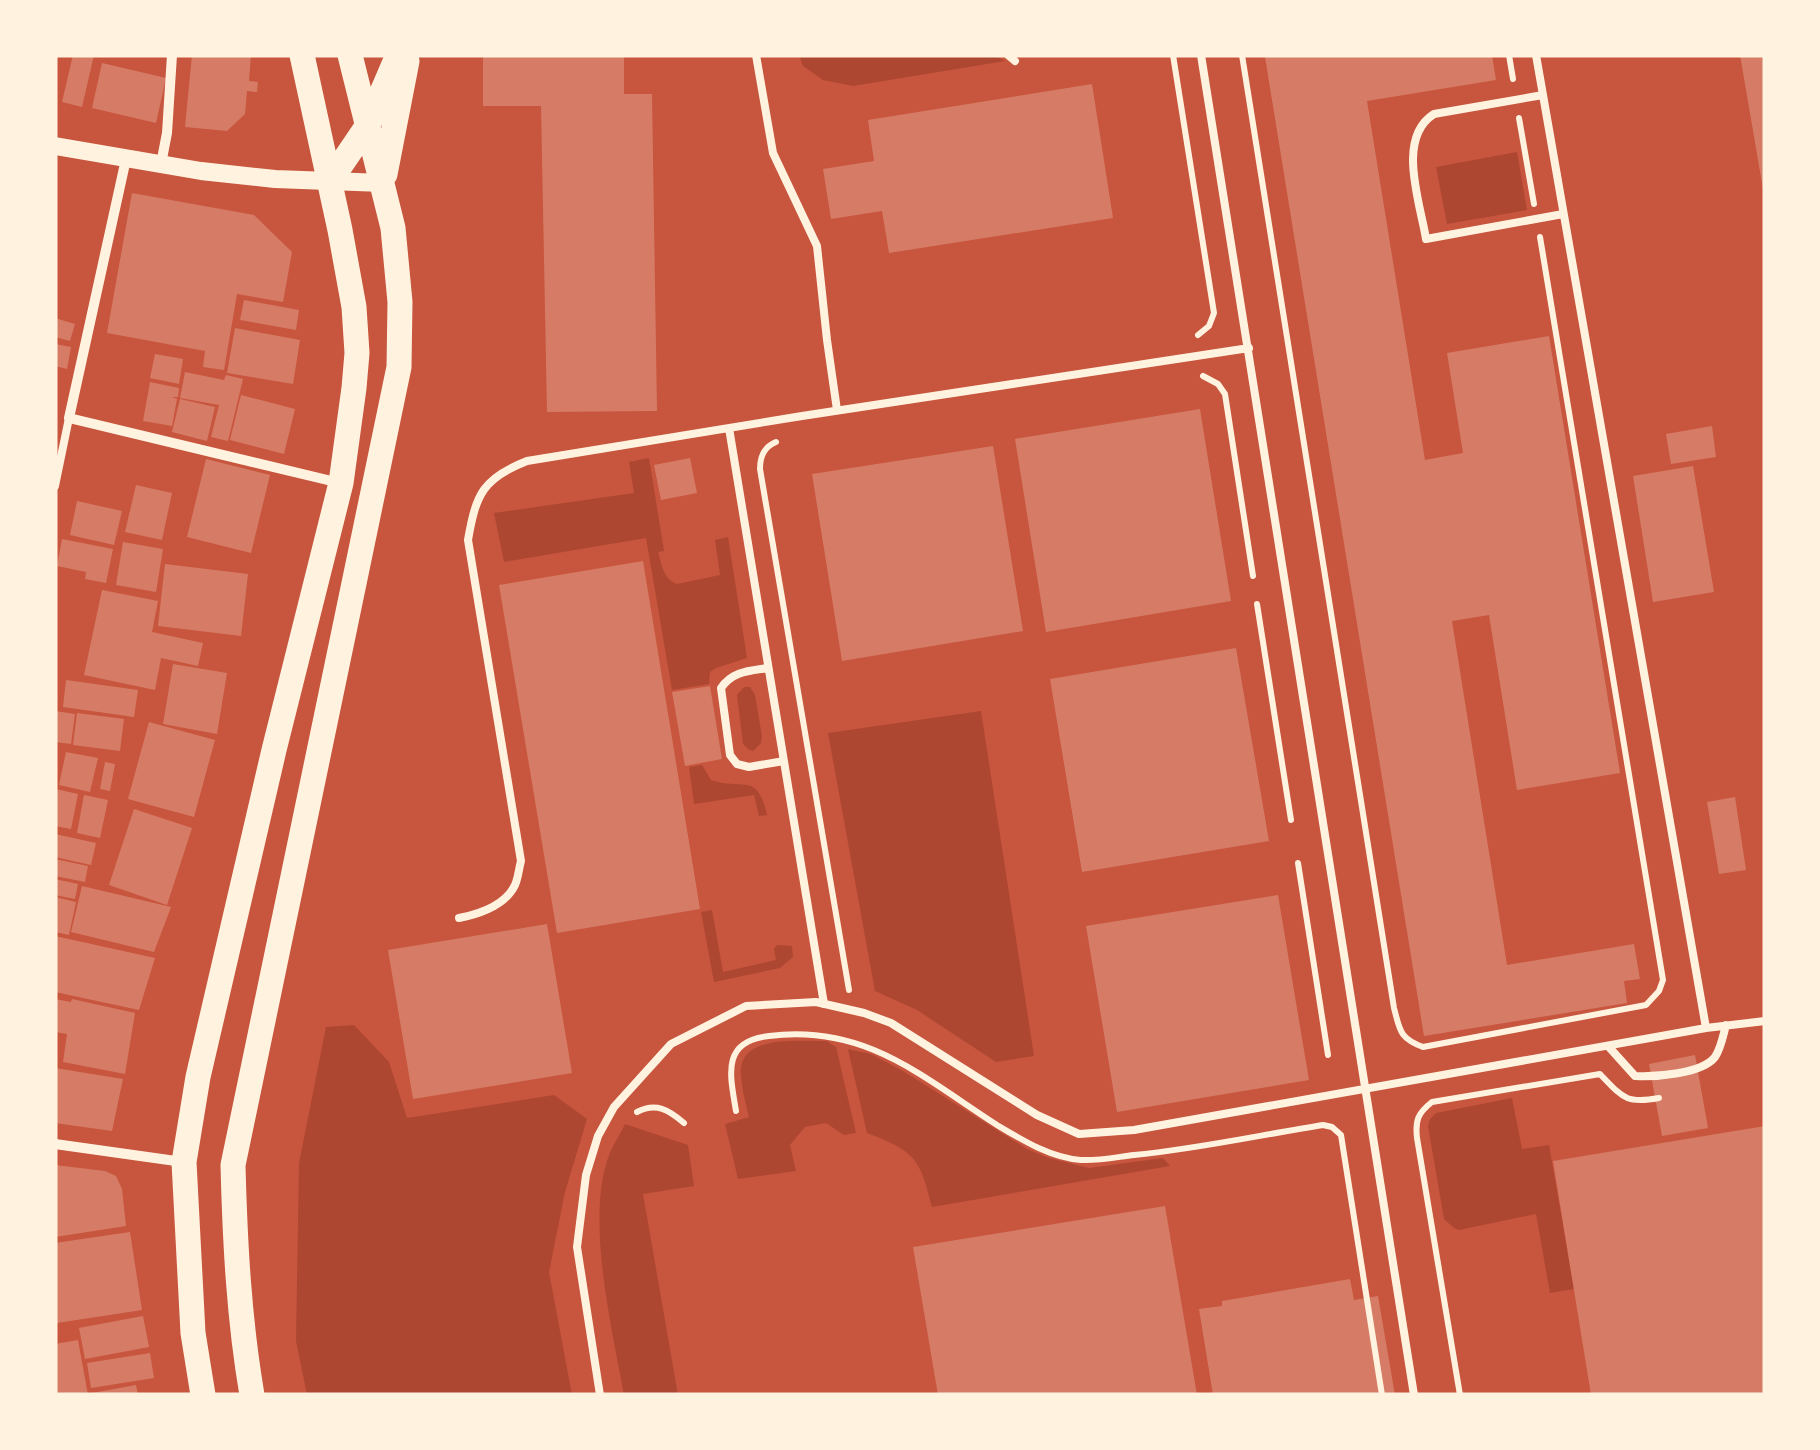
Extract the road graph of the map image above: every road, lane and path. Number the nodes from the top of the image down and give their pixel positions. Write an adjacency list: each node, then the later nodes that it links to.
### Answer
1 (172, 55): 18 (street)
2 (302, 55): 19 (main road)
3 (350, 55): 15 (main road)
4 (361, 55): 11 (main road)
5 (756, 55): 27 (lane)
6 (1173, 55): 24 (path)
7 (1201, 55): 25 (lane)
8 (1242, 55): 23 (path)
9 (1509, 55): 12 (path)
10 (1536, 55): 13 (lane)
11 (400, 59): 15 (main road); 20 (main road)
12 (1513, 80)
13 (1543, 94): 22 (lane); 22 (lane)
14 (1519, 116): 21 (path)
15 (368, 124): 19 (main road); 20 (main road)
16 (55, 146): 17 (street)
17 (126, 159): 18 (street); 28 (street)
18 (161, 164): 19 (street)
19 (330, 182): 20 (street); 31 (main road)
20 (383, 184): 55 (main road)
21 (1535, 206)
22 (1564, 214): 44 (lane)
23 (1539, 230)
24 (1194, 339)
25 (1249, 348): 27 (lane); 47 (lane)
26 (1191, 375): 33 (path)
27 (837, 410): 29 (lane)
28 (69, 418): 31 (street); 32 (lane)
29 (729, 428): 35 (lane); 39 (lane)
30 (789, 439): 40 (path)
31 (341, 483): 53 (main road)
32 (55, 486)
33 (1253, 576)
34 (1257, 604): 37 (path)
35 (768, 668): 36 (lane); 36 (lane)
36 (784, 762): 41 (lane)
37 (1291, 820)
38 (1298, 863): 46 (path)
39 (459, 918)
40 (849, 991)
41 (824, 1004): 47 (lane); 56 (lane)
42 (1765, 1021): 43 (lane)
43 (1726, 1025): 44 (lane); 45 (lane)
44 (1706, 1028): 45 (lane)
45 (1608, 1046): 47 (lane)
46 (1328, 1055)
47 (1366, 1088): 58 (lane)
48 (1673, 1096): 59 (path)
49 (736, 1111): 57 (path)
50 (628, 1118): 51 (path)
51 (684, 1123)
52 (55, 1144): 53 (street)
53 (184, 1162): 54 (main road)
54 (203, 1395)
55 (252, 1395)
56 (600, 1395)
57 (1382, 1395)
58 (1414, 1395)
59 (1460, 1395)

